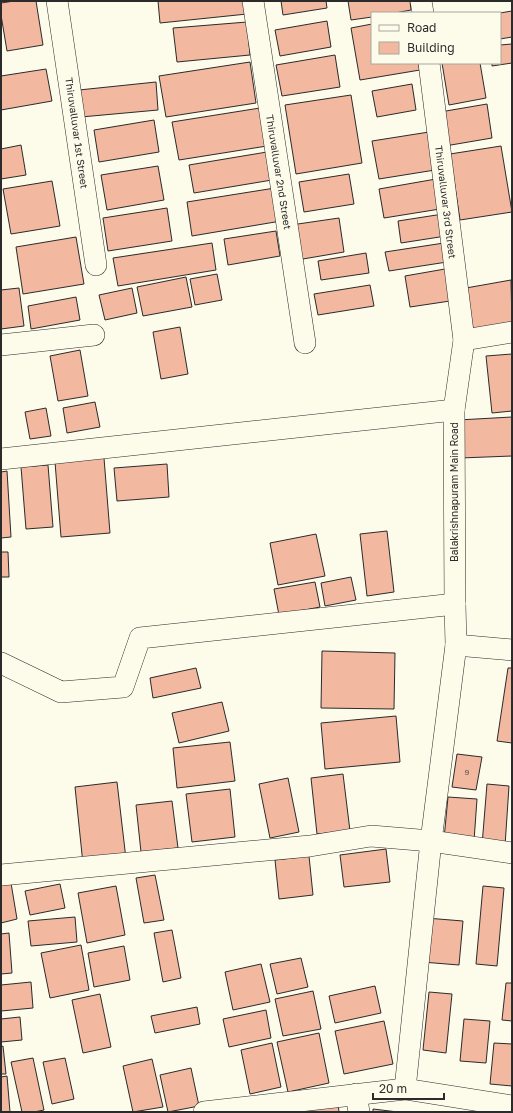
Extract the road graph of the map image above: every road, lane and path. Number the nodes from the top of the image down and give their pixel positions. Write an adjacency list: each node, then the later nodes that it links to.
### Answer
1 (57, 1): 6 (street, Thiruvalluvar 1st Street)
2 (253, 1): 10 (street, Thiruvalluvar 2nd Street)
3 (421, 1): 4 (street)
4 (423, 12)
5 (429, 64): 9 (street, Thiruvalluvar 3rd Street)
6 (96, 265)
7 (512, 332): 9 (street)
8 (94, 335): 11 (street)
9 (464, 340): 12 (street, Balakrishnapuram Main Road)
10 (305, 343)
11 (1, 345)
12 (454, 410): 13 (street); 14 (street, Balakrishnapuram Main Road)
13 (1, 459)
14 (455, 604): 15 (street, Balakrishnapuram Main Road); 17 (street)
15 (456, 644): 16 (street); 18 (street, Balakrishnapuram Main Road)
16 (512, 650)
17 (1, 663)
18 (431, 841): 19 (street); 20 (street); 21 (street, Balakrishnapuram Main Road)
19 (512, 853)
20 (1, 875)
21 (405, 1089): 22 (street); 23 (street)
22 (358, 1103): 24 (street)
23 (512, 1106)
24 (204, 1112)

